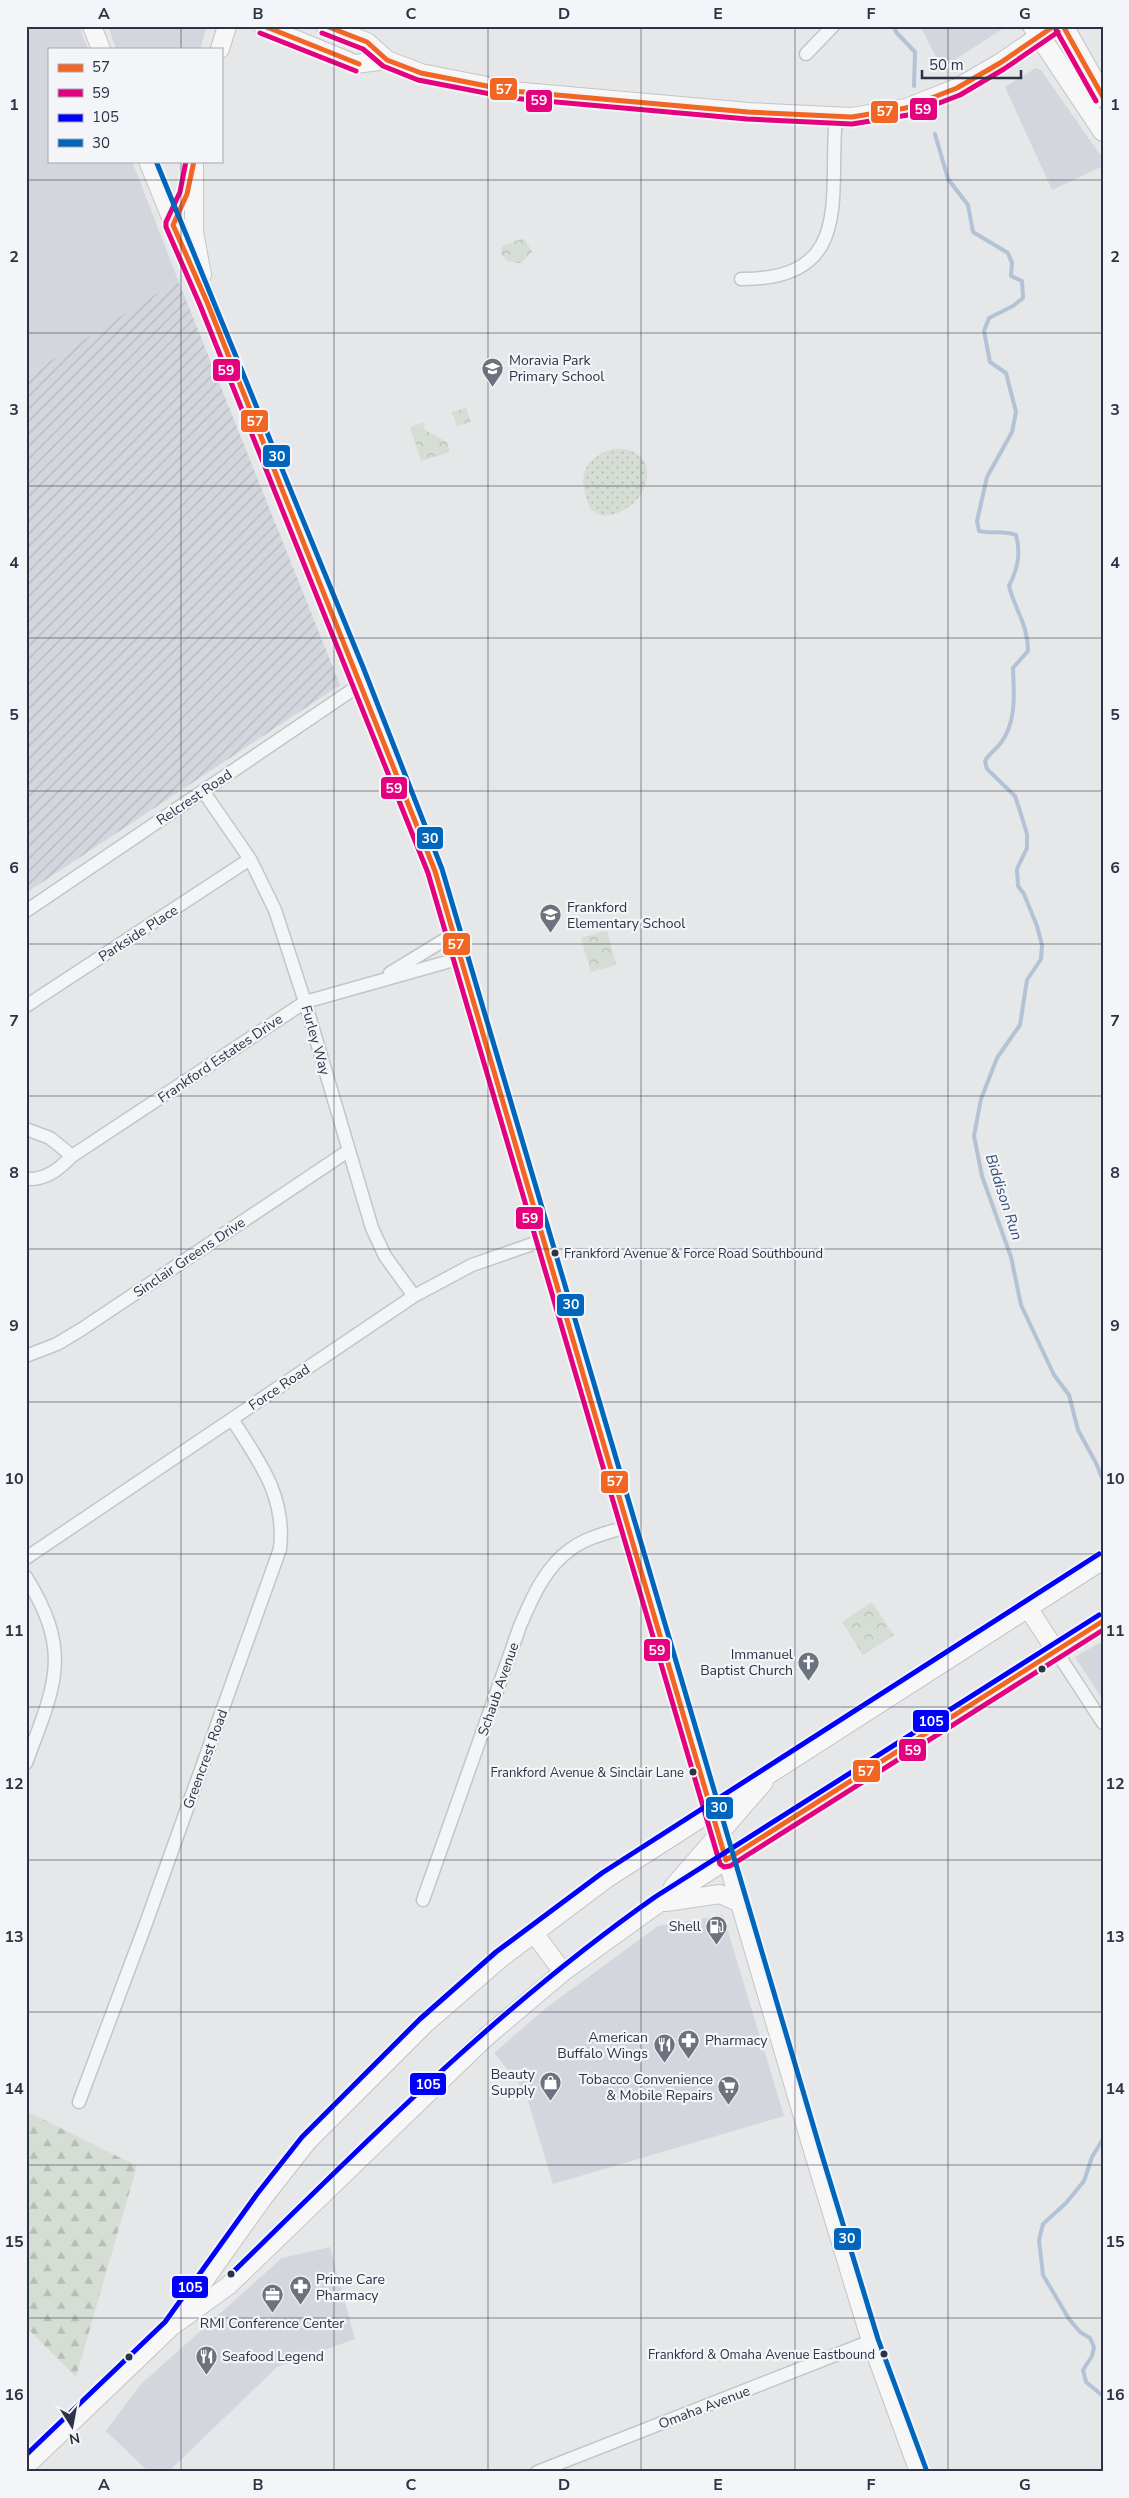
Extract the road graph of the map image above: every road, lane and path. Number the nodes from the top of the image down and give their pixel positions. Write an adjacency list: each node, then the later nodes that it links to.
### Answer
1 (92, 26): 8 (street)
2 (227, 26): 9 (street)
3 (263, 26): 11 (street)
4 (325, 26): 11 (street)
5 (833, 26): 10 (street)
6 (1063, 26): 12 (main road)
7 (1042, 29): 13 (street); 14 (main road)
8 (101, 48)
9 (220, 48)
10 (806, 54)
11 (388, 60): 13 (street)
12 (1103, 97)
13 (836, 116): 18 (street)
14 (1103, 131)
15 (148, 162): 17 (street)
16 (193, 168): 17 (street); 19 (street)
17 (173, 225): 19 (street)
18 (741, 280)
19 (207, 302): 20 (street)
20 (361, 684): 21 (street, Relcrest Road); 24 (street)
21 (204, 791): 22 (street, Furley Way); 23 (street, Relcrest Road)
22 (250, 859): 27 (street, Furley Way); 28 (street, Parkside Place)
23 (26, 911)
24 (454, 934): 25 (street); 26 (street, Frankford Estates Drive)
25 (461, 958): 26 (street, Frankford Estates Drive); 33 (street)
26 (378, 981): 27 (street, Frankford Estates Drive)
27 (305, 1002): 30 (street, Furley Way); 31 (street, Frankford Estates Drive)
28 (26, 1006)
29 (26, 1129): 31 (street)
30 (348, 1151): 34 (street, Furley Way); 35 (street, Sinclair Greens Drive)
31 (72, 1156): 32 (street, Frankford Estates Drive)
32 (26, 1179)
33 (544, 1240): 34 (street, Force Road); 37 (street)
34 (414, 1296): 36 (street, Force Road)
35 (26, 1356)
36 (232, 1419): 38 (street, Force Road); 55 (street, Greencrest Road)
37 (629, 1526): 47 (street); 50 (street, Schaub Avenue)
38 (26, 1558)
39 (1103, 1560): 41 (street)
40 (26, 1577): 45 (street)
41 (1028, 1608): 43 (street); 46 (street)
42 (1103, 1621): 43 (street)
43 (1056, 1651): 44 (street); 49 (street)
44 (1103, 1724)
45 (26, 1763)
46 (776, 1769): 47 (street); 48 (street)
47 (712, 1809): 48 (street); 53 (street)
48 (719, 1834): 49 (street); 52 (street)
49 (726, 1860): 51 (street); 52 (street)
50 (423, 1900)
51 (738, 1902): 52 (street); 57 (street)
52 (659, 1903): 54 (street)
53 (533, 1932): 54 (street); 56 (street)
54 (563, 1972): 56 (street)
55 (79, 2102)
56 (171, 2326): 58 (street)
57 (871, 2341): 59 (street, Omaha Avenue); 60 (street)
58 (26, 2466)
59 (537, 2472)
60 (919, 2472)

